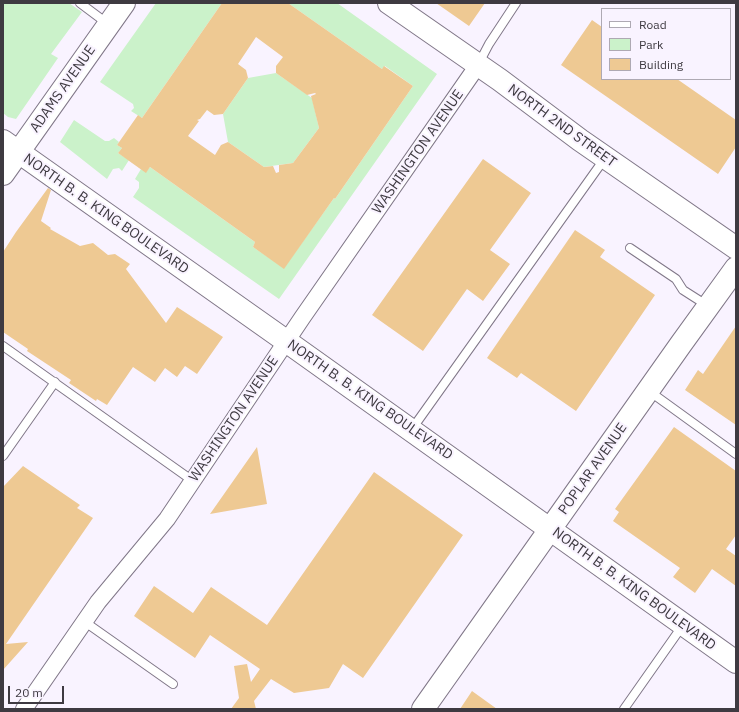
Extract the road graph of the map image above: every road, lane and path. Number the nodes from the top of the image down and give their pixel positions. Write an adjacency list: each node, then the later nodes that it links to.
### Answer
1 (80, 3): 5 (lane)
2 (124, 3): 5 (main road, ADAMS AVENUE)
3 (389, 3): 6 (main road, NORTH 2ND STREET)
4 (516, 3): 6 (lane)
5 (108, 24): 7 (main road, ADAMS AVENUE)
6 (478, 65): 8 (main road, NORTH 2ND STREET); 14 (street, WASHINGTON AVENUE)
7 (11, 147): 9 (main road, ADAMS AVENUE); 14 (main road, NORTH B. B. KING BOULEVARD)
8 (605, 157): 11 (main road, NORTH 2ND STREET); 18 (lane)
9 (3, 174)
10 (630, 248): 13 (lane)
11 (736, 248)
12 (736, 268): 13 (main road, POPLAR AVENUE)
13 (708, 307): 17 (main road, POPLAR AVENUE)
14 (286, 341): 18 (main road, NORTH B. B. KING BOULEVARD); 21 (street, WASHINGTON AVENUE)
15 (3, 346): 16 (lane)
16 (55, 382): 20 (lane); 21 (lane)
17 (648, 391): 19 (lane); 22 (main road, POPLAR AVENUE)
18 (412, 430): 22 (main road, NORTH B. B. KING BOULEVARD)
19 (736, 454)
20 (3, 456)
21 (193, 481): 23 (street, WASHINGTON AVENUE)
22 (551, 529): 24 (main road, NORTH B. B. KING BOULEVARD); 28 (main road, POPLAR AVENUE)
23 (85, 622): 26 (lane); 27 (street, WASHINGTON AVENUE)
24 (684, 624): 25 (main road, NORTH B. B. KING BOULEVARD); 29 (lane)
25 (736, 662)
26 (173, 684)
27 (24, 709)
28 (423, 709)
29 (624, 709)

